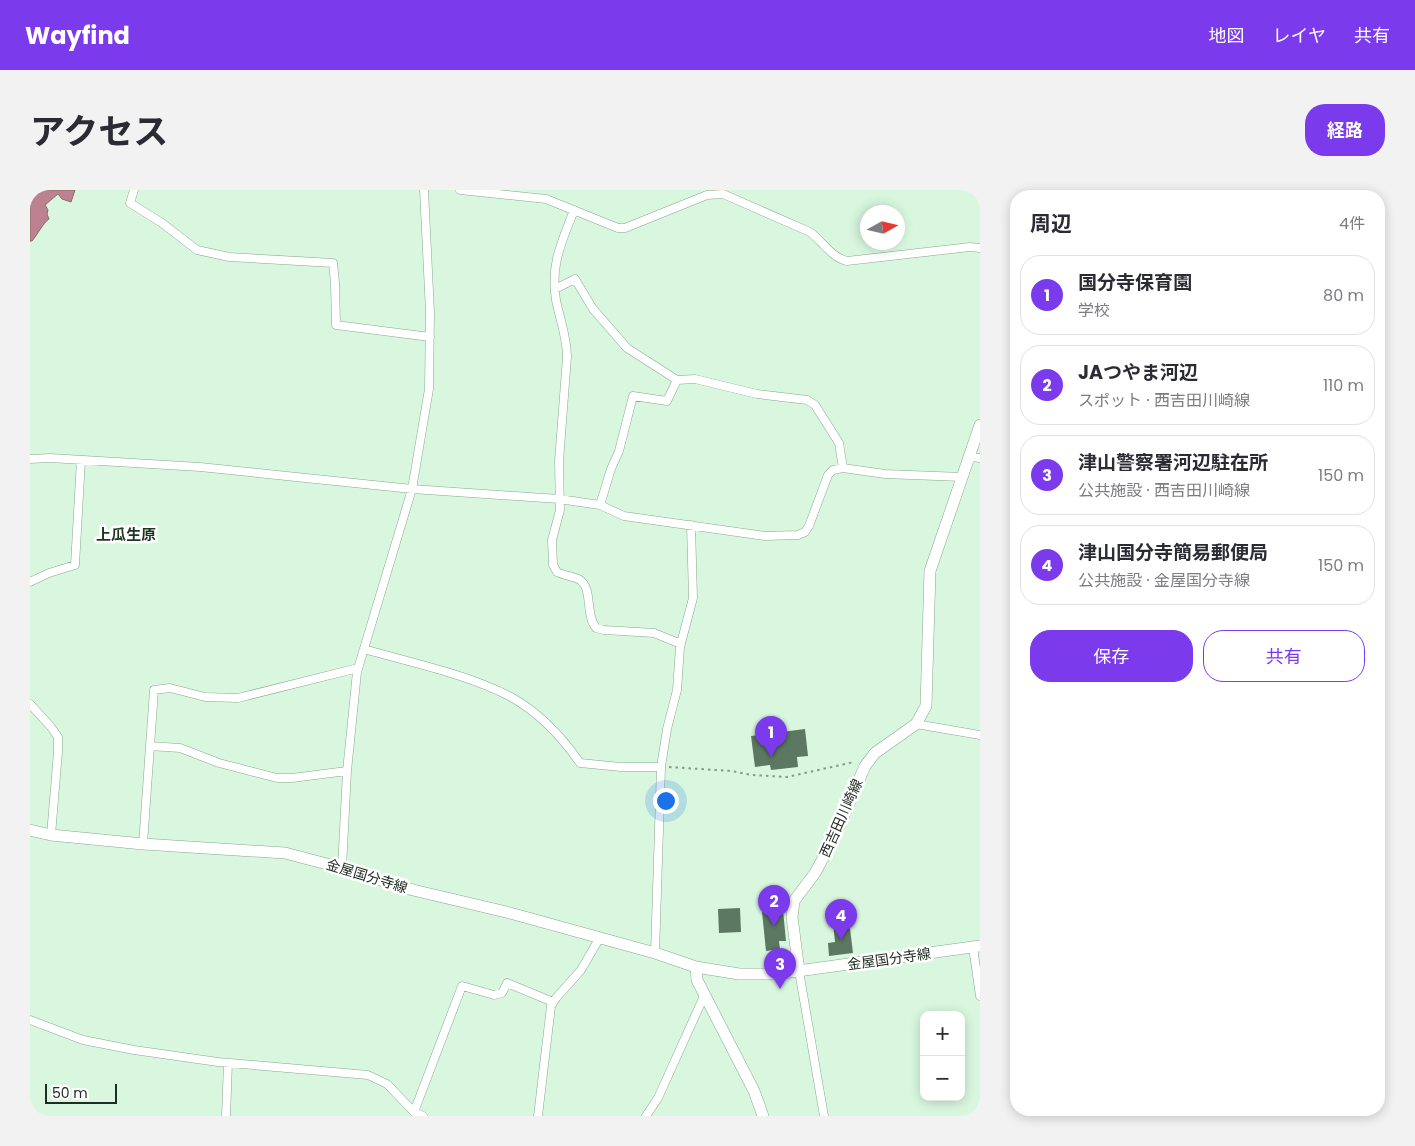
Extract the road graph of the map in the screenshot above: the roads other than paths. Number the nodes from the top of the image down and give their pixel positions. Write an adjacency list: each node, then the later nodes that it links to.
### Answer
1 (134, 190): 7 (street)
2 (424, 190): 7 (street)
3 (460, 190): 4 (street)
4 (574, 210): 5 (street); 6 (street)
5 (980, 248)
6 (555, 289): 8 (street); 16 (street)
7 (430, 337): 15 (street)
8 (677, 380): 13 (street); 17 (street)
9 (980, 425): 10 (main road)
10 (975, 457): 14 (main road)
11 (30, 459): 12 (street)
12 (81, 460): 15 (street); 19 (street)
13 (842, 468): 14 (street); 18 (street)
14 (962, 477): 24 (main road)
15 (412, 489): 16 (street); 21 (street)
16 (559, 499): 17 (street); 20 (street)
17 (600, 505): 18 (street)
18 (691, 525): 20 (street)
19 (30, 582)
20 (681, 644): 27 (street)
21 (364, 649): 22 (street); 27 (street)
22 (358, 668): 26 (street); 28 (street)
23 (30, 704): 30 (street)
24 (916, 724): 25 (street); 37 (main road, 西吉田川崎線)
25 (980, 735)
26 (150, 746): 28 (street); 31 (street)
27 (661, 767): 35 (street)
28 (347, 771): 32 (street)
29 (30, 830): 30 (main road, 金屋国分寺線)
30 (51, 835): 31 (main road, 金屋国分寺線)
31 (143, 844): 32 (main road, 金屋国分寺線)
32 (342, 868): 33 (main road, 金屋国分寺線)
33 (599, 939): 35 (main road, 金屋国分寺線); 40 (street)
34 (977, 947): 37 (main road, 金屋国分寺線); 39 (street)
35 (655, 953): 36 (main road, 金屋国分寺線)
36 (696, 967): 37 (main road); 38 (main road)
37 (799, 971): 49 (street)
38 (705, 994): 47 (street); 48 (main road)
39 (980, 996)
40 (553, 1002): 43 (street); 46 (street)
41 (30, 1020): 42 (street)
42 (228, 1063): 43 (street); 44 (street)
43 (414, 1112): 45 (street)
44 (226, 1116)
45 (423, 1116)
46 (538, 1116)
47 (646, 1116)
48 (763, 1116)
49 (824, 1116)

